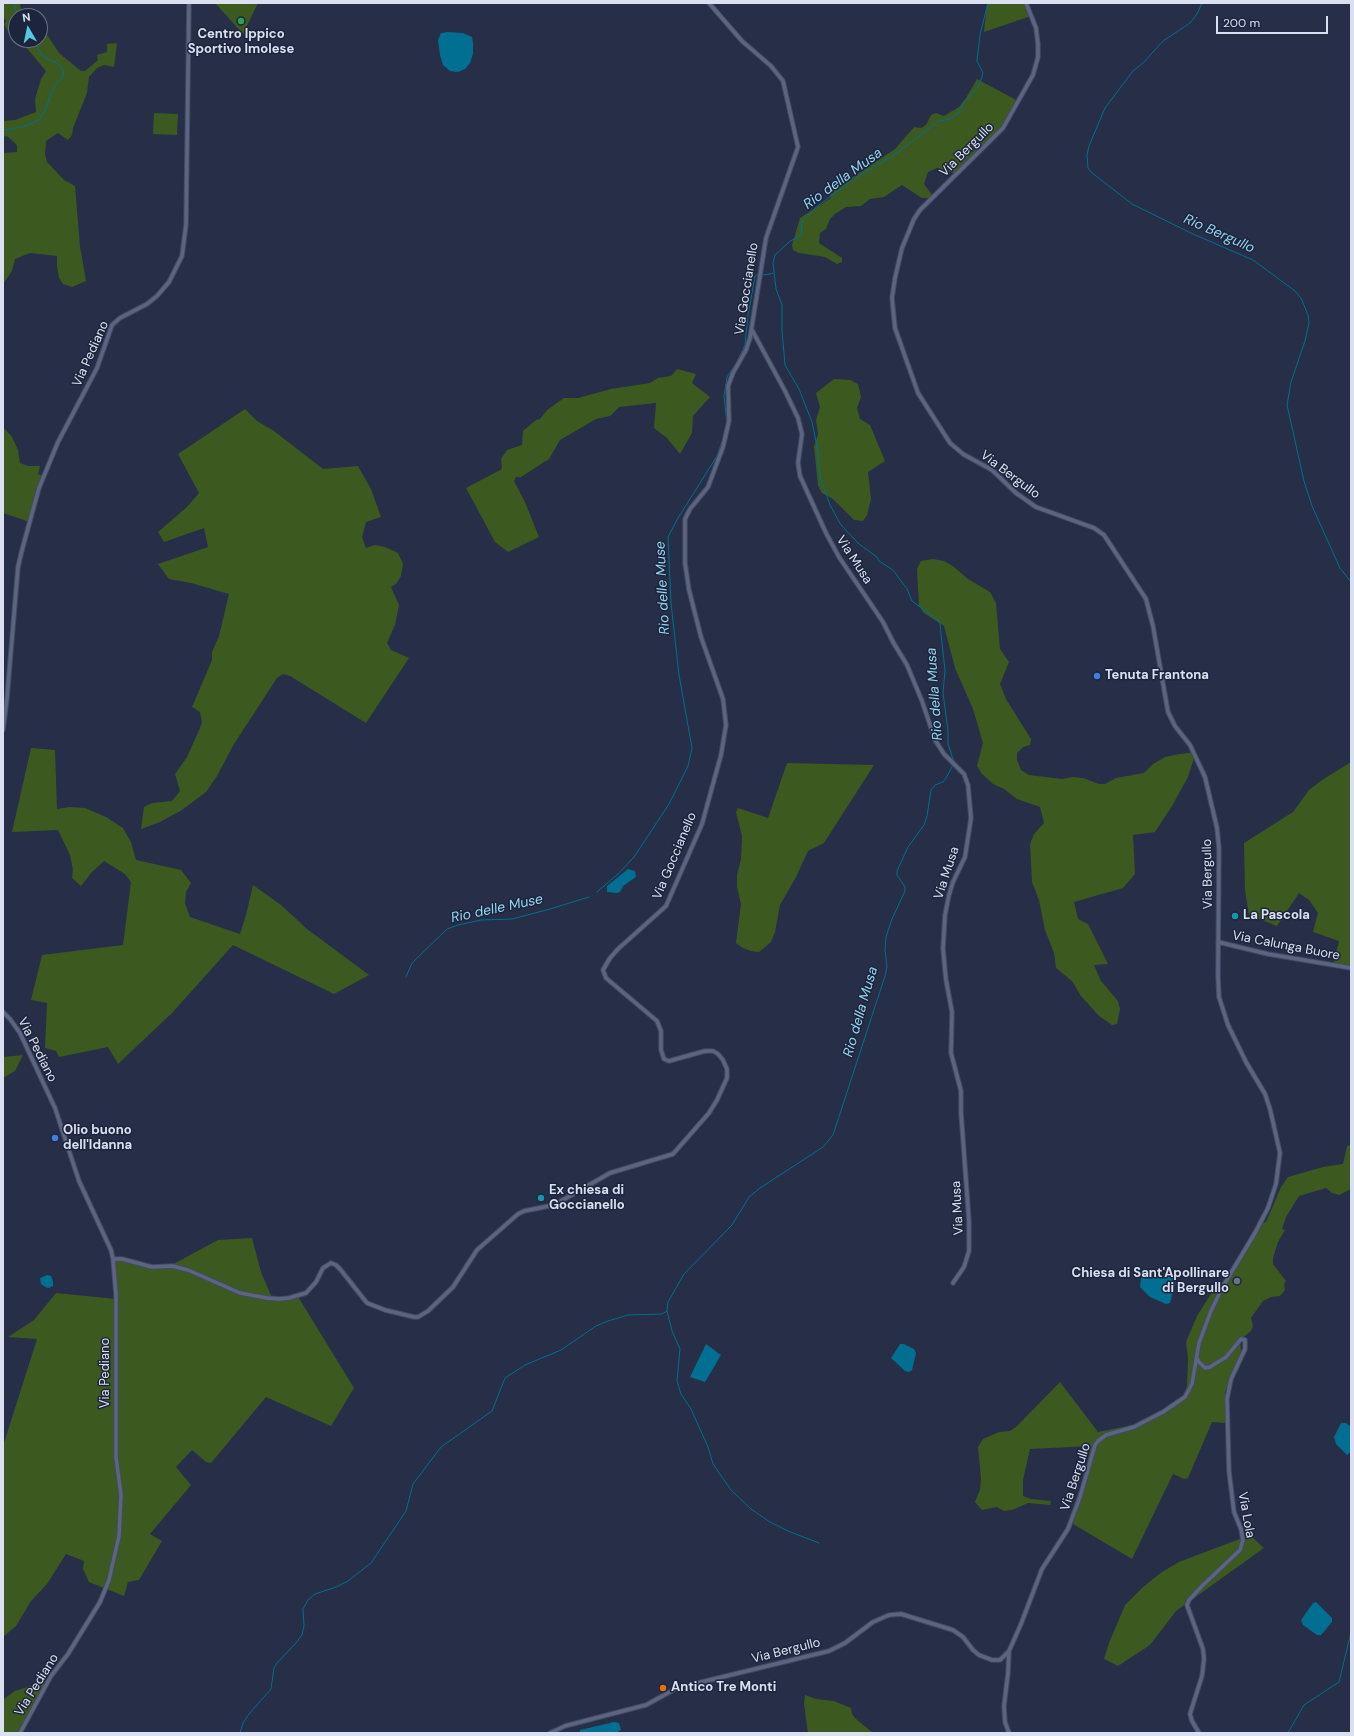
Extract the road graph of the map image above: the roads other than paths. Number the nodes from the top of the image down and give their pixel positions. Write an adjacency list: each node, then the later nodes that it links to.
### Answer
1 (189, 3): 5 (street, Via Pediano)
2 (709, 3): 4 (street, Via Goccianello)
3 (1026, 3): 6 (street, Via Bergullo)
4 (752, 329): 9 (street, Via Goccianello); 10 (street, Via Musa)
5 (3, 730)
6 (1218, 942): 7 (street, Via Calunga Buore); 11 (street, Via Bergullo)
7 (1351, 968)
8 (3, 1012): 9 (street, Via Pediano)
9 (113, 1259): 13 (street, Via Pediano)
10 (953, 1284)
11 (1197, 1357): 12 (street, Via Bergullo); 16 (street, Via Lola)
12 (1009, 1650): 14 (street, Via Bergullo); 15 (street, Via Bergullo)
13 (20, 1733)
14 (550, 1733)
15 (1009, 1733)
16 (1199, 1733)

